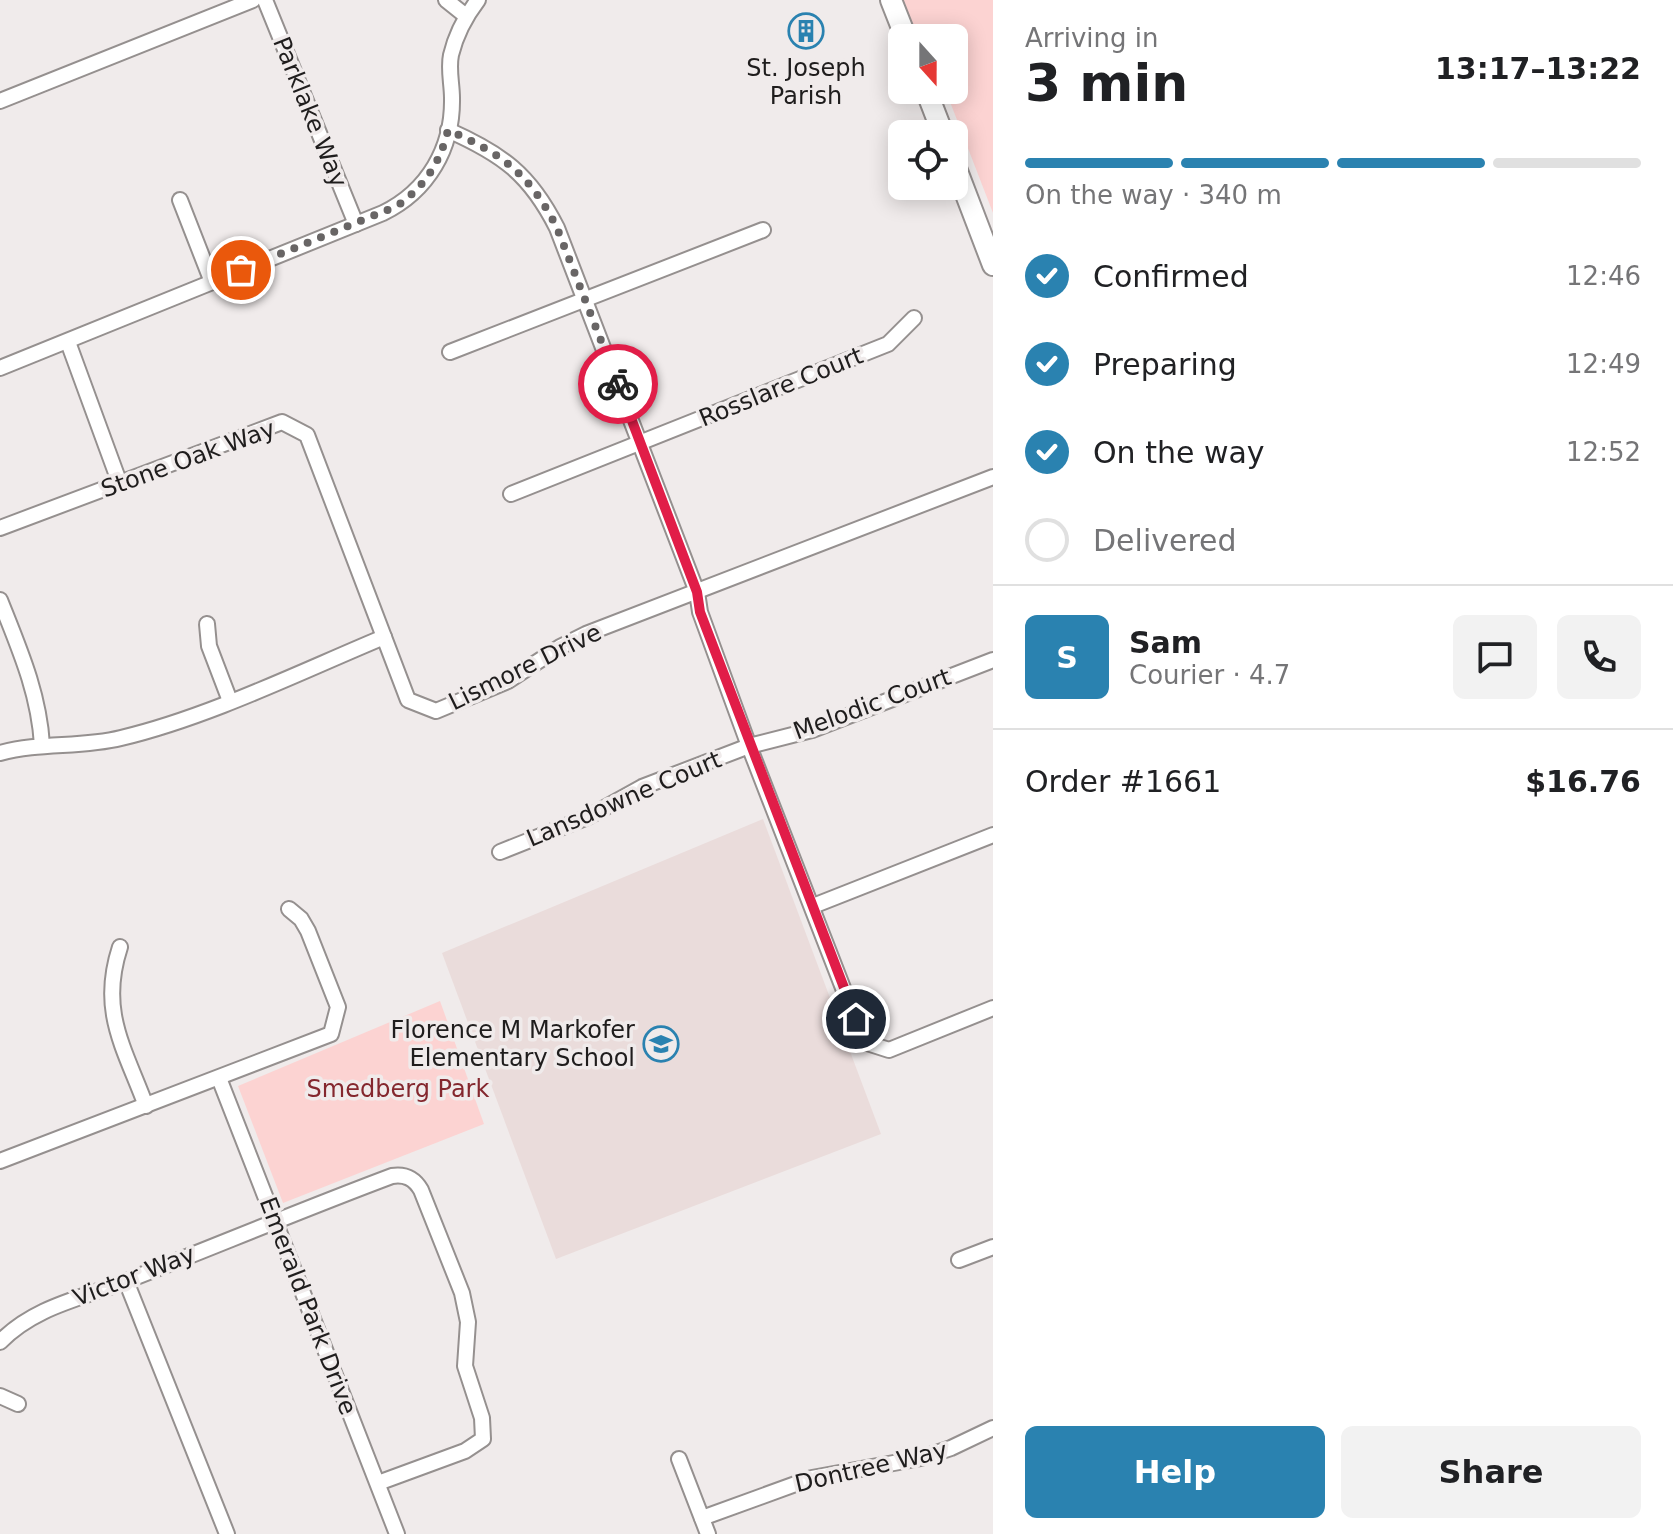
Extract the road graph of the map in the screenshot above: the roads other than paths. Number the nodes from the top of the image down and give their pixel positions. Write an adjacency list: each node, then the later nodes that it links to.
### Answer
1 (253, 0): 8 (street)
2 (265, 0): 12 (street, Parklake Way)
3 (446, 0): 6 (street)
4 (478, 0): 6 (street)
5 (891, 0): 7 (main road)
6 (466, 16): 9 (street)
7 (900, 24)
8 (0, 101)
9 (448, 130): 12 (street); 16 (street)
10 (180, 200): 15 (street)
11 (968, 200): 14 (main road)
12 (356, 224): 15 (street)
13 (763, 230): 16 (street)
14 (993, 265)
15 (212, 282): 18 (street)
16 (584, 299): 19 (street); 21 (street)
17 (914, 318): 21 (street, Rosslare Court)
18 (68, 342): 20 (street); 23 (street)
19 (450, 352)
20 (0, 368)
21 (641, 443): 24 (street, Rosslare Court); 26 (street)
22 (993, 477): 26 (street, Lismore Drive)
23 (120, 484): 25 (street, Stone Oak Way); 29 (street, Stone Oak Way)
24 (511, 494)
25 (0, 528)
26 (697, 592): 29 (street, Lismore Drive); 33 (street)
27 (0, 600): 32 (street)
28 (207, 624): 31 (street)
29 (384, 637): 31 (street)
30 (993, 660): 33 (street, Melodic Court)
31 (230, 701): 32 (street)
32 (42, 745): 34 (street)
33 (749, 746): 36 (street, Lansdowne Court); 37 (street)
34 (0, 753)
35 (993, 835): 37 (street)
36 (500, 852)
37 (813, 906): 40 (street)
38 (289, 909): 41 (street)
39 (120, 947): 42 (street)
40 (993, 1008)
41 (219, 1078): 42 (street); 44 (street, Emerald Park Drive)
42 (146, 1106): 43 (street)
43 (0, 1161)
44 (275, 1221): 47 (street, Victor Way); 53 (street, Emerald Park Drive); 53 (street, Victor Way)
45 (993, 1247): 46 (street)
46 (959, 1260)
47 (126, 1281): 48 (street, Victor Way); 55 (street)
48 (0, 1342)
49 (0, 1396): 50 (street)
50 (18, 1404)
51 (993, 1428): 54 (street, Dontree Way)
52 (679, 1459): 54 (street)
53 (378, 1483): 56 (street, Emerald Park Drive)
54 (702, 1518): 57 (street)
55 (227, 1534)
56 (397, 1534)
57 (708, 1534)

